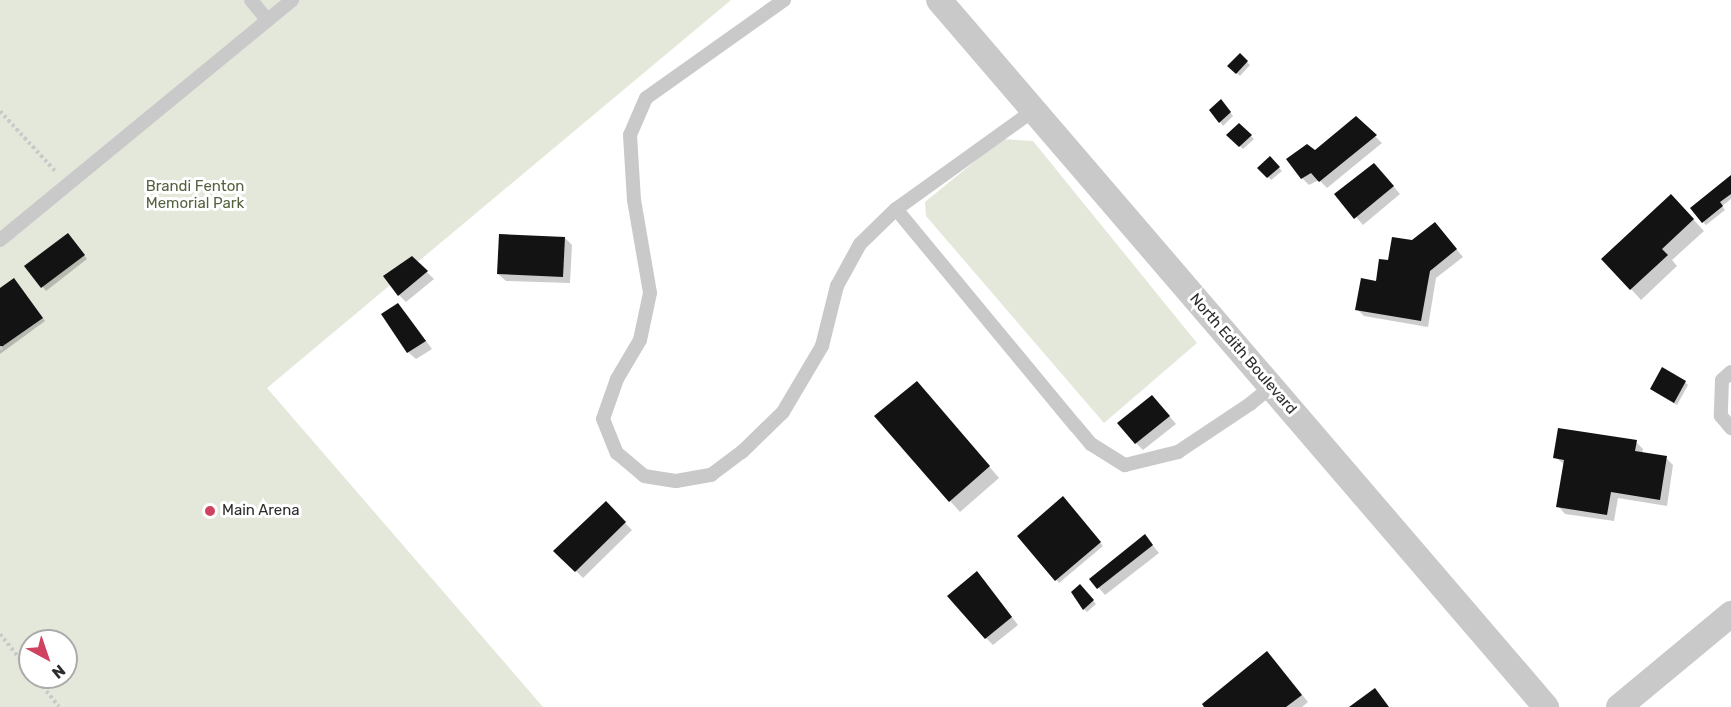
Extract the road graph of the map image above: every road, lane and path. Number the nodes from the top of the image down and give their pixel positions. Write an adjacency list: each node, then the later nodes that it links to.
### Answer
1 (251, 0): 5 (lane)
2 (292, 0): 5 (lane)
3 (784, 0): 9 (lane)
4 (939, 0): 6 (street, North Edith Boulevard)
5 (267, 20): 8 (lane)
6 (1034, 110): 9 (lane); 14 (street, North Edith Boulevard)
7 (0, 111): 8 (path)
8 (67, 184): 10 (lane)
9 (896, 209): 14 (lane)
10 (0, 240)
11 (5, 345): 12 (path)
12 (0, 349)
13 (1731, 372): 15 (lane)
14 (1271, 387): 21 (street, North Edith Boulevard)
15 (1731, 428)
16 (1731, 614): 22 (street)
17 (0, 634): 18 (path)
18 (18, 656)
19 (45, 689): 20 (path)
20 (59, 707)
21 (1546, 707)
22 (1619, 707)

